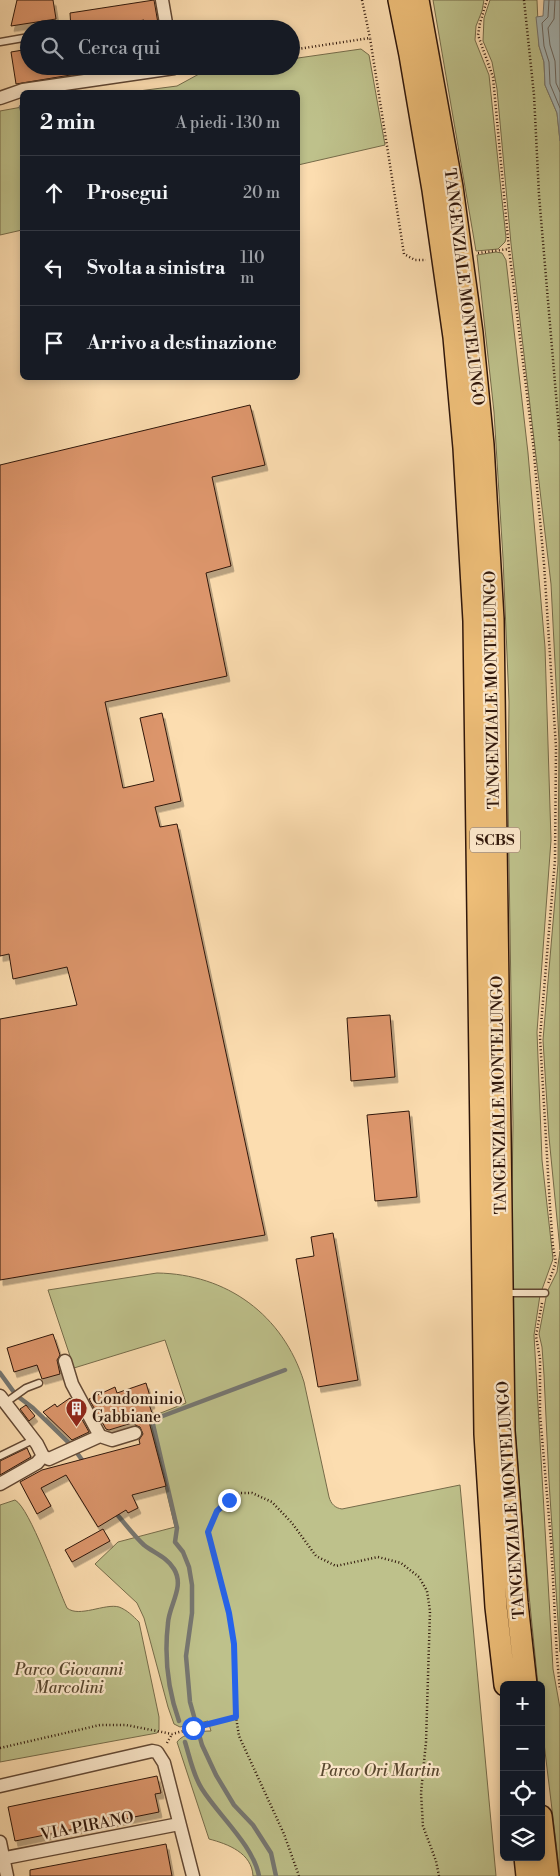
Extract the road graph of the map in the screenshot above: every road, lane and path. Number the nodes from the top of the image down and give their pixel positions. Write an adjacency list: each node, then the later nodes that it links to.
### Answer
1 (162, 0): 7 (street)
2 (362, 0): 8 (path)
3 (399, 0): 31 (highway, TANGENZIALE MONTELUNGO / SCBS)
4 (418, 0): 20 (highway, TANGENZIALE MONTELUNGO / SCBS)
5 (487, 0): 16 (path)
6 (524, 0): 19 (path)
7 (165, 20)
8 (370, 38): 11 (path); 18 (path)
9 (20, 39): 10 (lane)
10 (0, 42)
11 (300, 49)
12 (126, 75): 13 (street)
13 (23, 90)
14 (20, 91): 15 (street)
15 (0, 98)
16 (509, 249): 17 (path); 21 (path)
17 (486, 252)
18 (428, 260)
19 (560, 442)
20 (502, 1293): 21 (lane); 32 (highway, TANGENZIALE MONTELUNGO / SCBS)
21 (545, 1293): 33 (path)
22 (65, 1360): 26 (street)
23 (39, 1383): 24 (lane)
24 (3, 1400): 27 (street)
25 (134, 1434): 26 (street)
26 (100, 1436): 29 (street)
27 (33, 1440): 28 (lane); 29 (street)
28 (0, 1456)
29 (43, 1456): 30 (street)
30 (0, 1484)
31 (505, 1681)
32 (526, 1681)
33 (560, 1690)
34 (236, 1717): 35 (path); 44 (path); 45 (path)
35 (0, 1748)
36 (0, 1786): 37 (street)
37 (179, 1824): 40 (street, VIA PIRANO); 43 (street)
38 (0, 1842): 40 (street)
39 (545, 1850): 47 (highway)
40 (2, 1859): 42 (street)
41 (525, 1861): 46 (highway)
42 (7, 1876)
43 (194, 1876)
44 (299, 1876)
45 (439, 1876)
46 (527, 1876)
47 (548, 1876)

